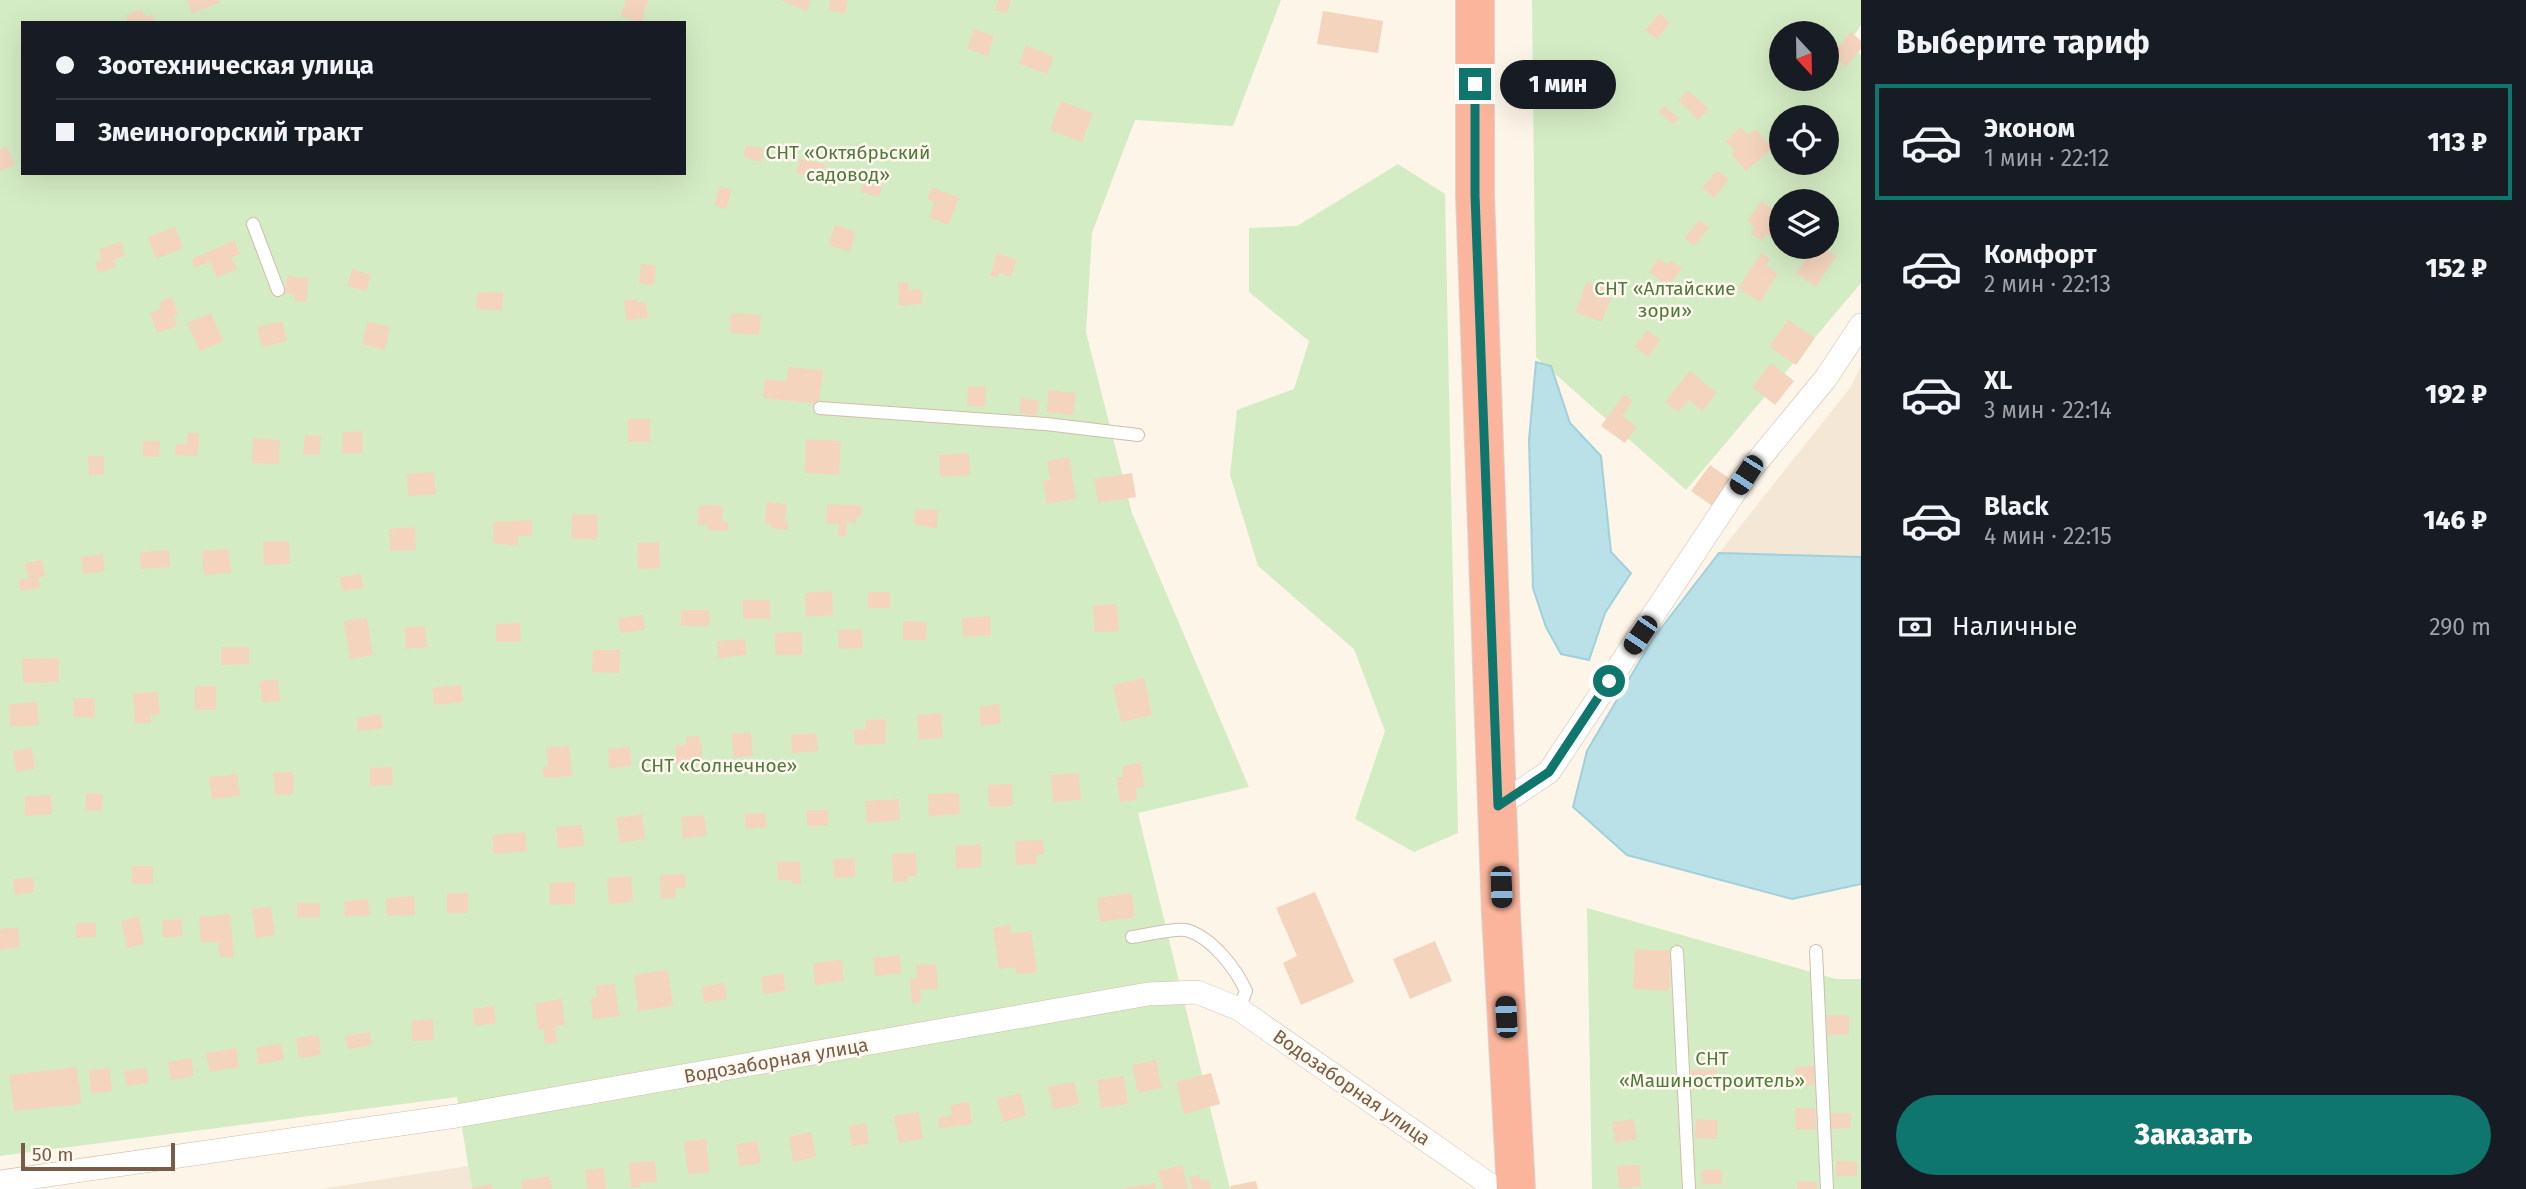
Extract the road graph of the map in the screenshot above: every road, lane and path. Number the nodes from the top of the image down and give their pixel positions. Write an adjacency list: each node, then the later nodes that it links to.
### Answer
1 (1475, 0): 7 (highway)
2 (253, 224): 3 (lane)
3 (278, 289)
4 (1861, 325): 7 (street)
5 (820, 408): 6 (lane)
6 (1138, 435)
7 (1498, 806): 14 (highway)
8 (1132, 937): 11 (lane)
9 (1816, 951): 16 (lane)
10 (1677, 952): 15 (lane)
11 (1239, 1009): 12 (street, Водозаборная улица); 13 (street, Водозаборная улица)
12 (0, 1182)
13 (1496, 1189)
14 (1516, 1189)
15 (1689, 1189)
16 (1827, 1189)

